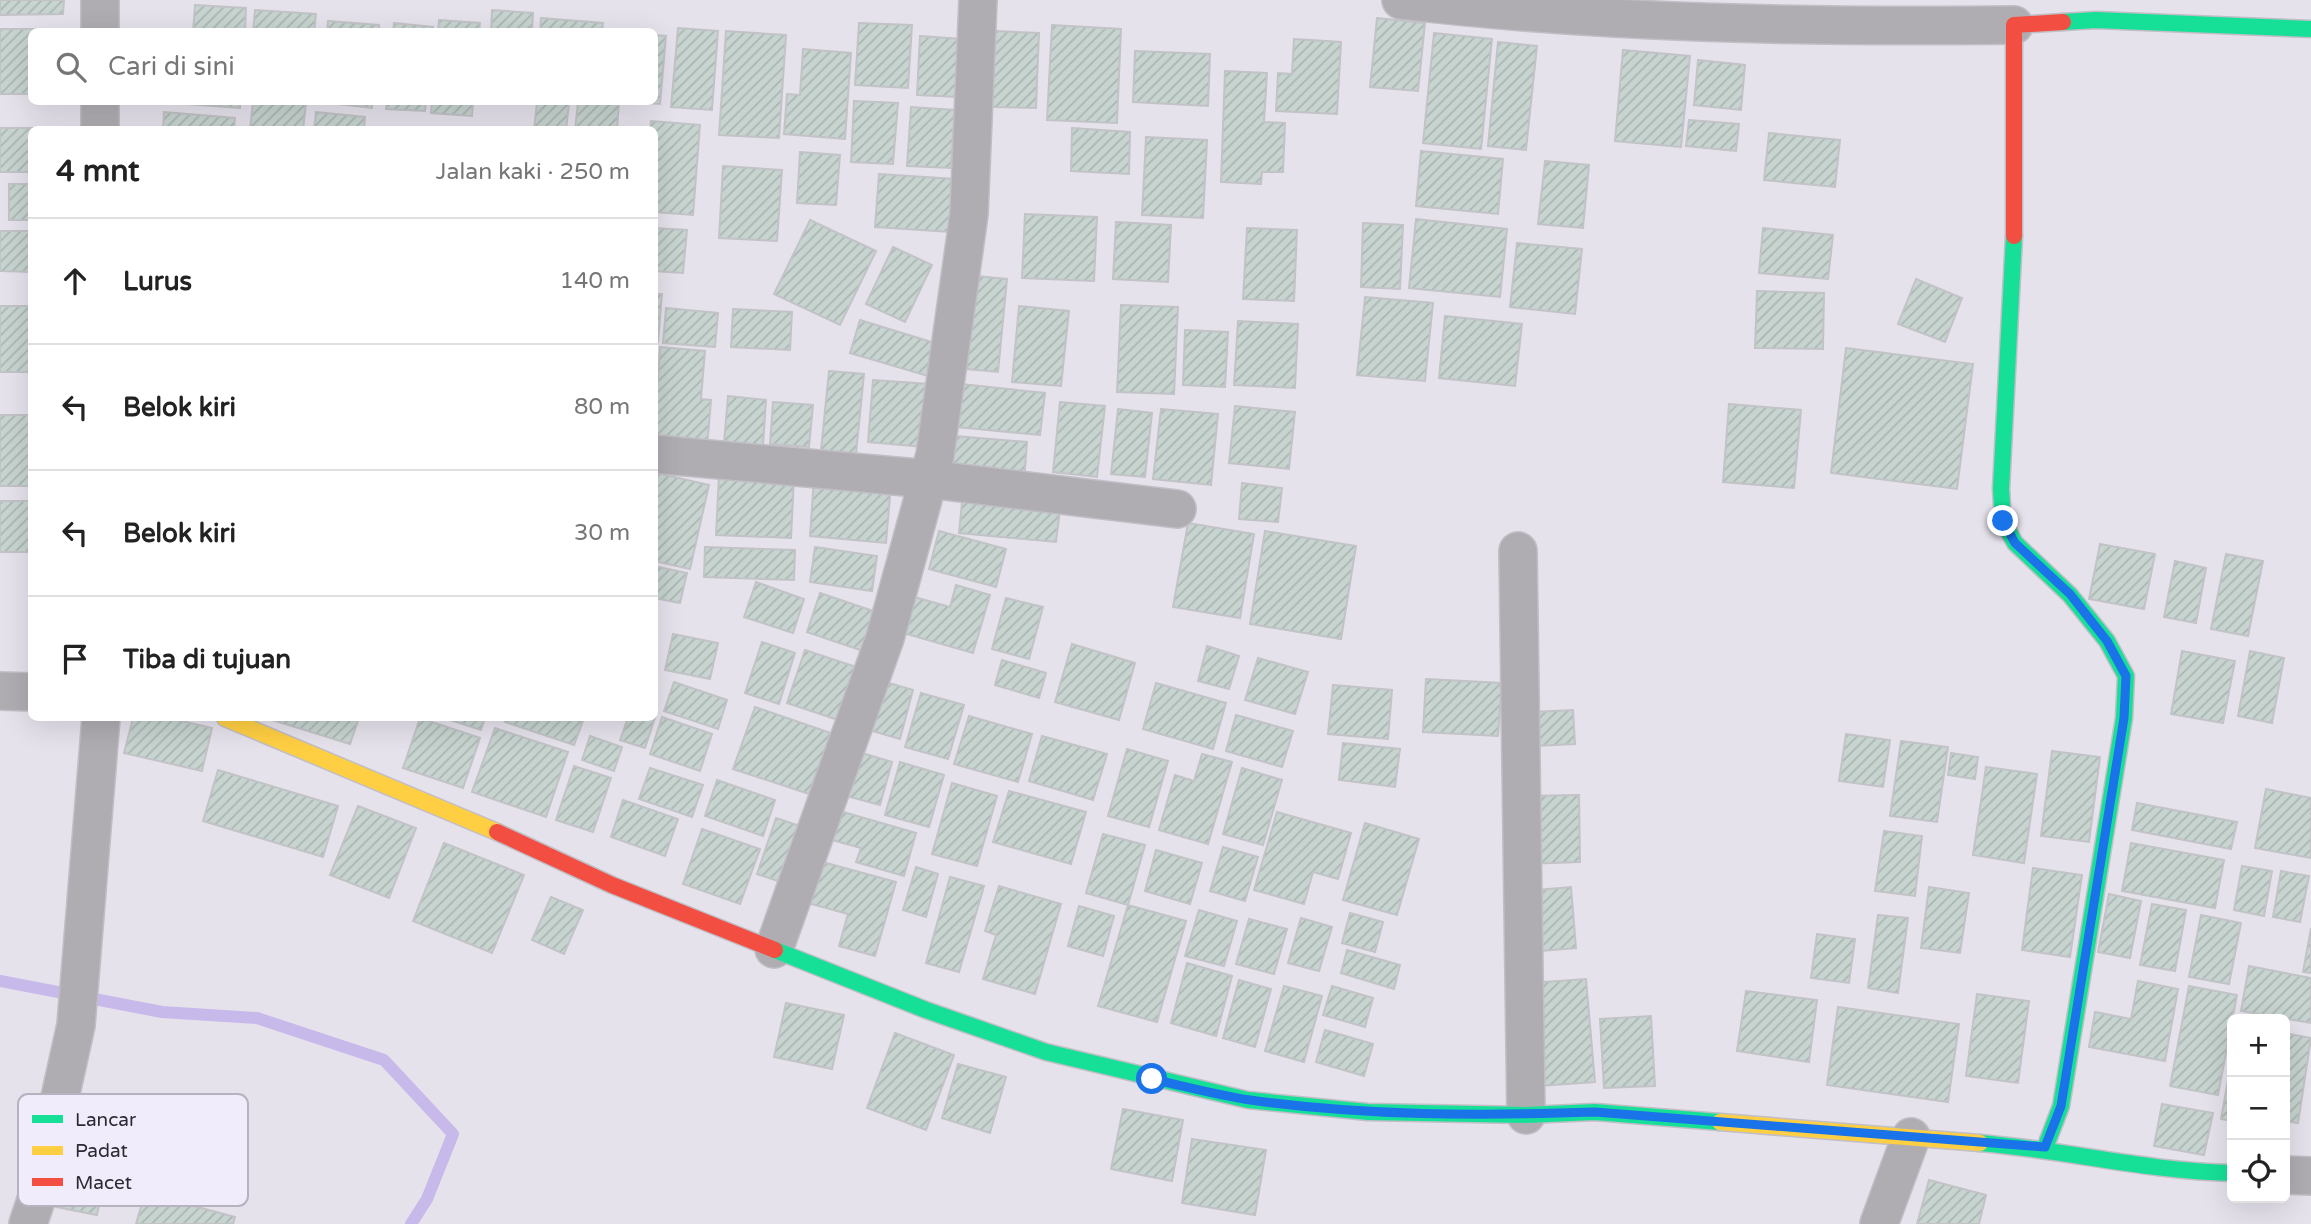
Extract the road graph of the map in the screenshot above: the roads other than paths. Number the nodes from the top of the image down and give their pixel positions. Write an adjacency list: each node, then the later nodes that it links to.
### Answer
1 (100, 0): 6 (street)
2 (978, 0): 11 (street)
3 (1401, 0): 5 (street)
4 (2096, 10): 5 (street); 7 (street)
5 (2014, 25): 22 (street)
6 (100, 28)
7 (2311, 29)
8 (100, 105): 9 (street)
9 (100, 126)
10 (658, 454): 11 (street)
11 (928, 479): 12 (street); 18 (street)
12 (1177, 509)
13 (1518, 551): 20 (street)
14 (0, 691): 15 (street)
15 (28, 692)
16 (101, 721): 19 (street)
17 (232, 721): 18 (street)
18 (774, 949): 20 (street)
19 (61, 1094)
20 (1526, 1115): 21 (street)
21 (1911, 1137): 22 (street); 28 (street)
22 (2045, 1147): 23 (street)
23 (2227, 1173)
24 (2290, 1175): 25 (street)
25 (2311, 1176)
26 (34, 1206): 27 (street)
27 (28, 1224)
28 (1879, 1224)

